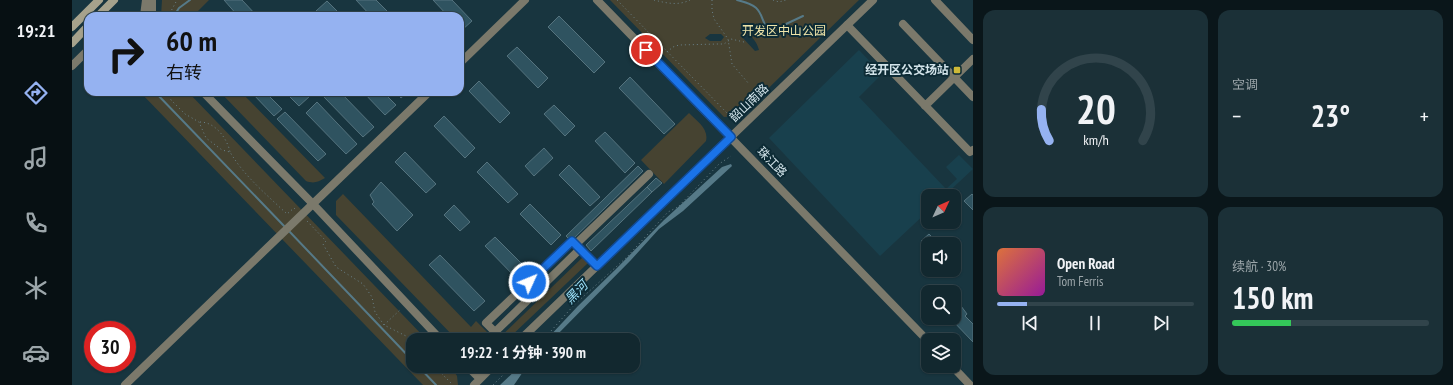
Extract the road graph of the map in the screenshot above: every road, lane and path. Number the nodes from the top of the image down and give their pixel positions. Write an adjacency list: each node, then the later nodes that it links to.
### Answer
1 (99, 0): 18 (main road)
2 (114, 0): 19 (main road)
3 (146, 0): 20 (street)
4 (152, 0): 21 (street)
5 (177, 0): 22 (path)
6 (525, 0): 34 (street)
7 (597, 0): 45 (street, 珠江路)
8 (617, 0): 32 (path)
9 (654, 0): 17 (path)
10 (681, 0): 17 (path)
11 (690, 0): 17 (path)
12 (712, 0): 28 (path)
13 (773, 0): 14 (path)
14 (786, 0)
15 (873, 0): 25 (street, 韶山南路)
16 (934, 0): 29 (street)
17 (682, 3)
18 (86, 12)
19 (102, 12)
20 (144, 12)
21 (152, 12)
22 (171, 12)
23 (84, 14): 26 (main road)
24 (903, 24): 37 (street)
25 (847, 25): 42 (street); 45 (street, 韶山南路)
26 (72, 27)
27 (84, 30): 31 (main road)
28 (728, 40): 30 (path); 32 (path); 38 (path)
29 (973, 40)
30 (744, 42)
31 (72, 43)
32 (667, 52): 43 (path)
33 (84, 54): 36 (street)
34 (464, 58)
35 (973, 58): 37 (street)
36 (72, 66)
37 (954, 77): 41 (street); 42 (street)
38 (749, 84)
39 (207, 96): 50 (street)
40 (426, 96): 50 (street)
41 (973, 97)
42 (925, 106): 46 (street)
43 (731, 120)
44 (199, 122): 47 (path)
45 (731, 137): 52 (street, 韶山南路); 58 (street, 珠江路)
46 (973, 150)
47 (230, 152)
48 (732, 156): 57 (path)
49 (649, 174): 51 (street)
50 (313, 204): 53 (street); 65 (street)
51 (578, 247): 51 (street); 52 (street)
52 (597, 266): 56 (street, 韶山南路)
53 (405, 304): 54 (path); 55 (street)
54 (384, 325)
55 (434, 333)
56 (527, 333)
57 (548, 333)
58 (921, 334)
59 (441, 373): 66 (path)
60 (471, 373): 64 (street)
61 (486, 373): 64 (street)
62 (505, 373): 67 (path)
63 (959, 373): 68 (street)
64 (477, 382)
65 (125, 385)
66 (452, 385)
67 (493, 385)
68 (970, 385)

